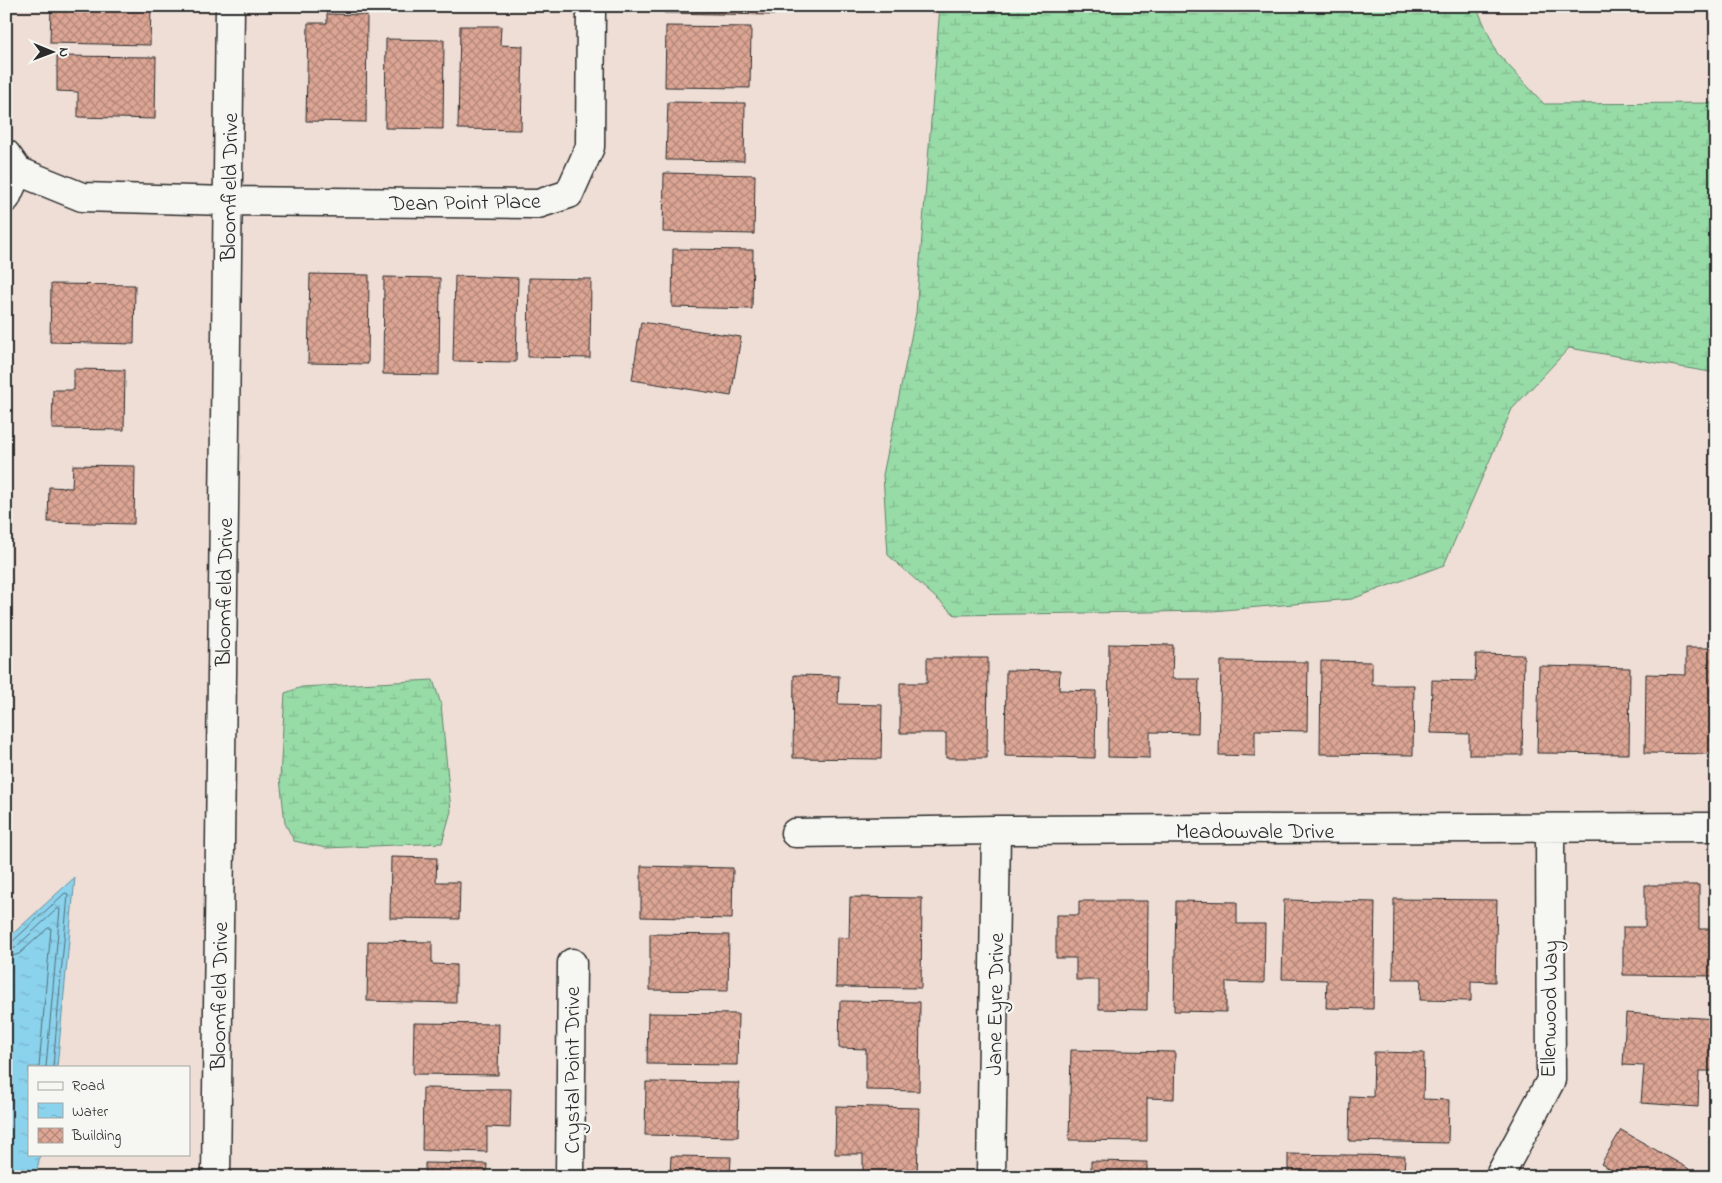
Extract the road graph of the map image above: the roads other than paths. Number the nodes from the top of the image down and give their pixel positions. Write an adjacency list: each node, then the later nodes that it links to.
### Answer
1 (230, 6): 5 (street, Bloomfield Drive)
2 (591, 6): 5 (street, Dean Point Place)
3 (12, 163): 4 (street); 5 (street, Dean Point Place)
4 (6, 198)
5 (228, 201): 11 (street, Bloomfield Drive)
6 (1716, 827): 7 (street, Meadowvale Drive)
7 (1550, 829): 8 (street, Meadowvale Drive); 14 (street, Ellenwood Way)
8 (996, 830): 9 (street, Meadowvale Drive); 13 (street, Jane Eyre Drive)
9 (795, 833)
10 (572, 963): 12 (street, Crystal Point Drive)
11 (216, 1177)
12 (570, 1177)
13 (991, 1177)
14 (1499, 1177)

